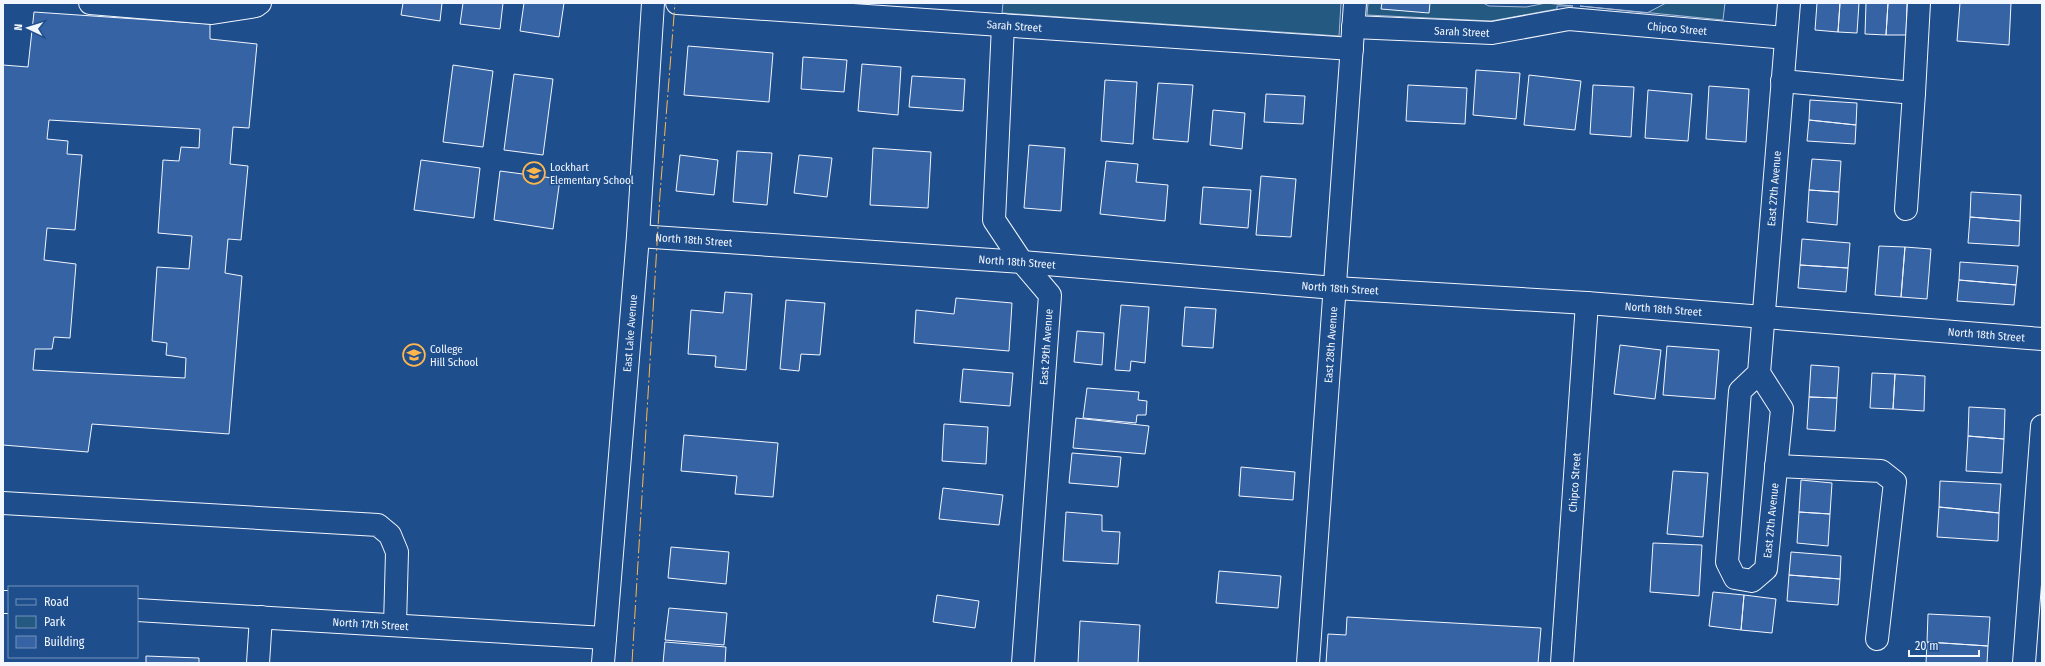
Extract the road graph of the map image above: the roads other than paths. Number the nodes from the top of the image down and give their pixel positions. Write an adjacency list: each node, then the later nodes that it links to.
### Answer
1 (90, 3): 2 (street)
2 (260, 3)
3 (653, 3): 16 (street, East Lake Avenue)
4 (677, 3): 9 (street, Sarah Street)
5 (1355, 3): 10 (street, East 28th Avenue)
6 (1789, 3): 11 (street, East 27th Avenue)
7 (1919, 3): 14 (street)
8 (1569, 19): 10 (street, Sarah Street); 11 (street, Chipco Street)
9 (1003, 26): 12 (street, Sarah Street); 17 (street, East 29th Avenue)
10 (1354, 27): 12 (street, East 28th Avenue)
11 (1785, 38): 13 (street, East 27th Avenue)
12 (1352, 48): 18 (street, East 28th Avenue)
13 (1782, 81): 14 (street); 20 (street, East 27th Avenue)
14 (1914, 93): 15 (street)
15 (1906, 209)
16 (638, 236): 17 (street, North 18th Street); 29 (street, East Lake Avenue)
17 (1022, 262): 18 (street, North 18th Street); 33 (street, East 29th Avenue)
18 (1335, 288): 19 (street, North 18th Street); 34 (street, East 28th Avenue)
19 (1587, 303): 20 (street, North 18th Street); 35 (street, Chipco Street)
20 (1763, 316): 21 (street, North 18th Street); 22 (street, East 27th Avenue)
21 (2042, 339)
22 (1759, 373): 24 (street, East 27th Avenue); 24 (street, East 27th Avenue)
23 (2042, 426): 36 (street)
24 (1776, 466): 30 (street)
25 (3, 503): 28 (street)
26 (138, 610): 27 (street, North 17th Street)
27 (261, 617): 28 (street, North 17th Street); 31 (street)
28 (395, 626): 29 (street, North 17th Street)
29 (605, 638): 32 (street, East Lake Avenue)
30 (1878, 638)
31 (258, 663)
32 (603, 663)
33 (1023, 663)
34 (1308, 663)
35 (1562, 663)
36 (2024, 663)

